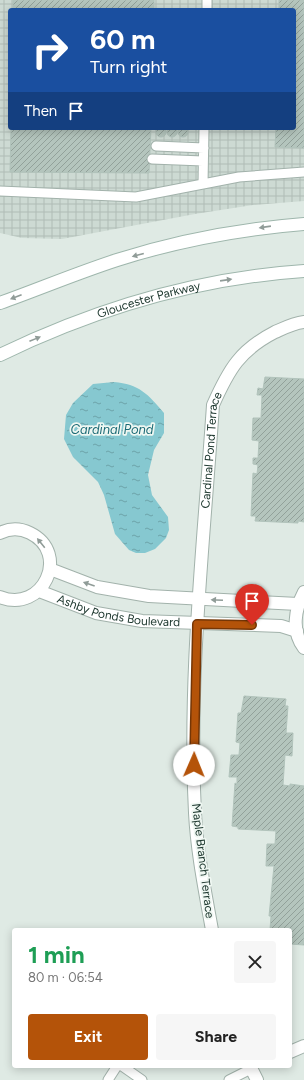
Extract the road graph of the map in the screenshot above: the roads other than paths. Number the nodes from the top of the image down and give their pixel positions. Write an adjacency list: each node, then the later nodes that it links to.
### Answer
1 (204, 130): 3 (lane)
2 (156, 146): 3 (lane)
3 (204, 148): 5 (lane)
4 (152, 159): 5 (lane)
5 (203, 161): 7 (lane)
6 (304, 172): 7 (lane)
7 (203, 184): 8 (lane)
8 (0, 191)
9 (304, 224): 11 (street, one-way to 11)
10 (304, 271): 13 (street, Gloucester Parkway, one-way to 10)
11 (0, 303)
12 (304, 322): 19 (street, Cardinal Pond Terrace)
13 (0, 355)
14 (0, 532): 15 (street, one-way to 14)
15 (50, 570): 16 (street, Ashby Ponds Boulevard); 19 (street, Ashby Ponds Boulevard, one-way to 15)
16 (39, 591): 18 (street); 21 (street, Ashby Ponds Boulevard)
17 (304, 592): 20 (street)
18 (0, 597)
19 (198, 599): 20 (street, Ashby Ponds Boulevard, one-way to 19); 21 (street, Cardinal Pond Terrace)
20 (298, 604): 22 (street)
21 (197, 624): 22 (street, Ashby Ponds Boulevard); 24 (street, Maple Branch Terrace)
22 (297, 631): 23 (street)
23 (304, 648)
24 (212, 928)
25 (304, 1046): 26 (street)
26 (292, 1051)
27 (116, 1068): 31 (lane)
28 (125, 1068): 32 (lane)
29 (250, 1068): 33 (lane)
30 (252, 1068): 34 (street)
31 (108, 1080)
32 (142, 1080)
33 (229, 1080)
34 (257, 1080)

